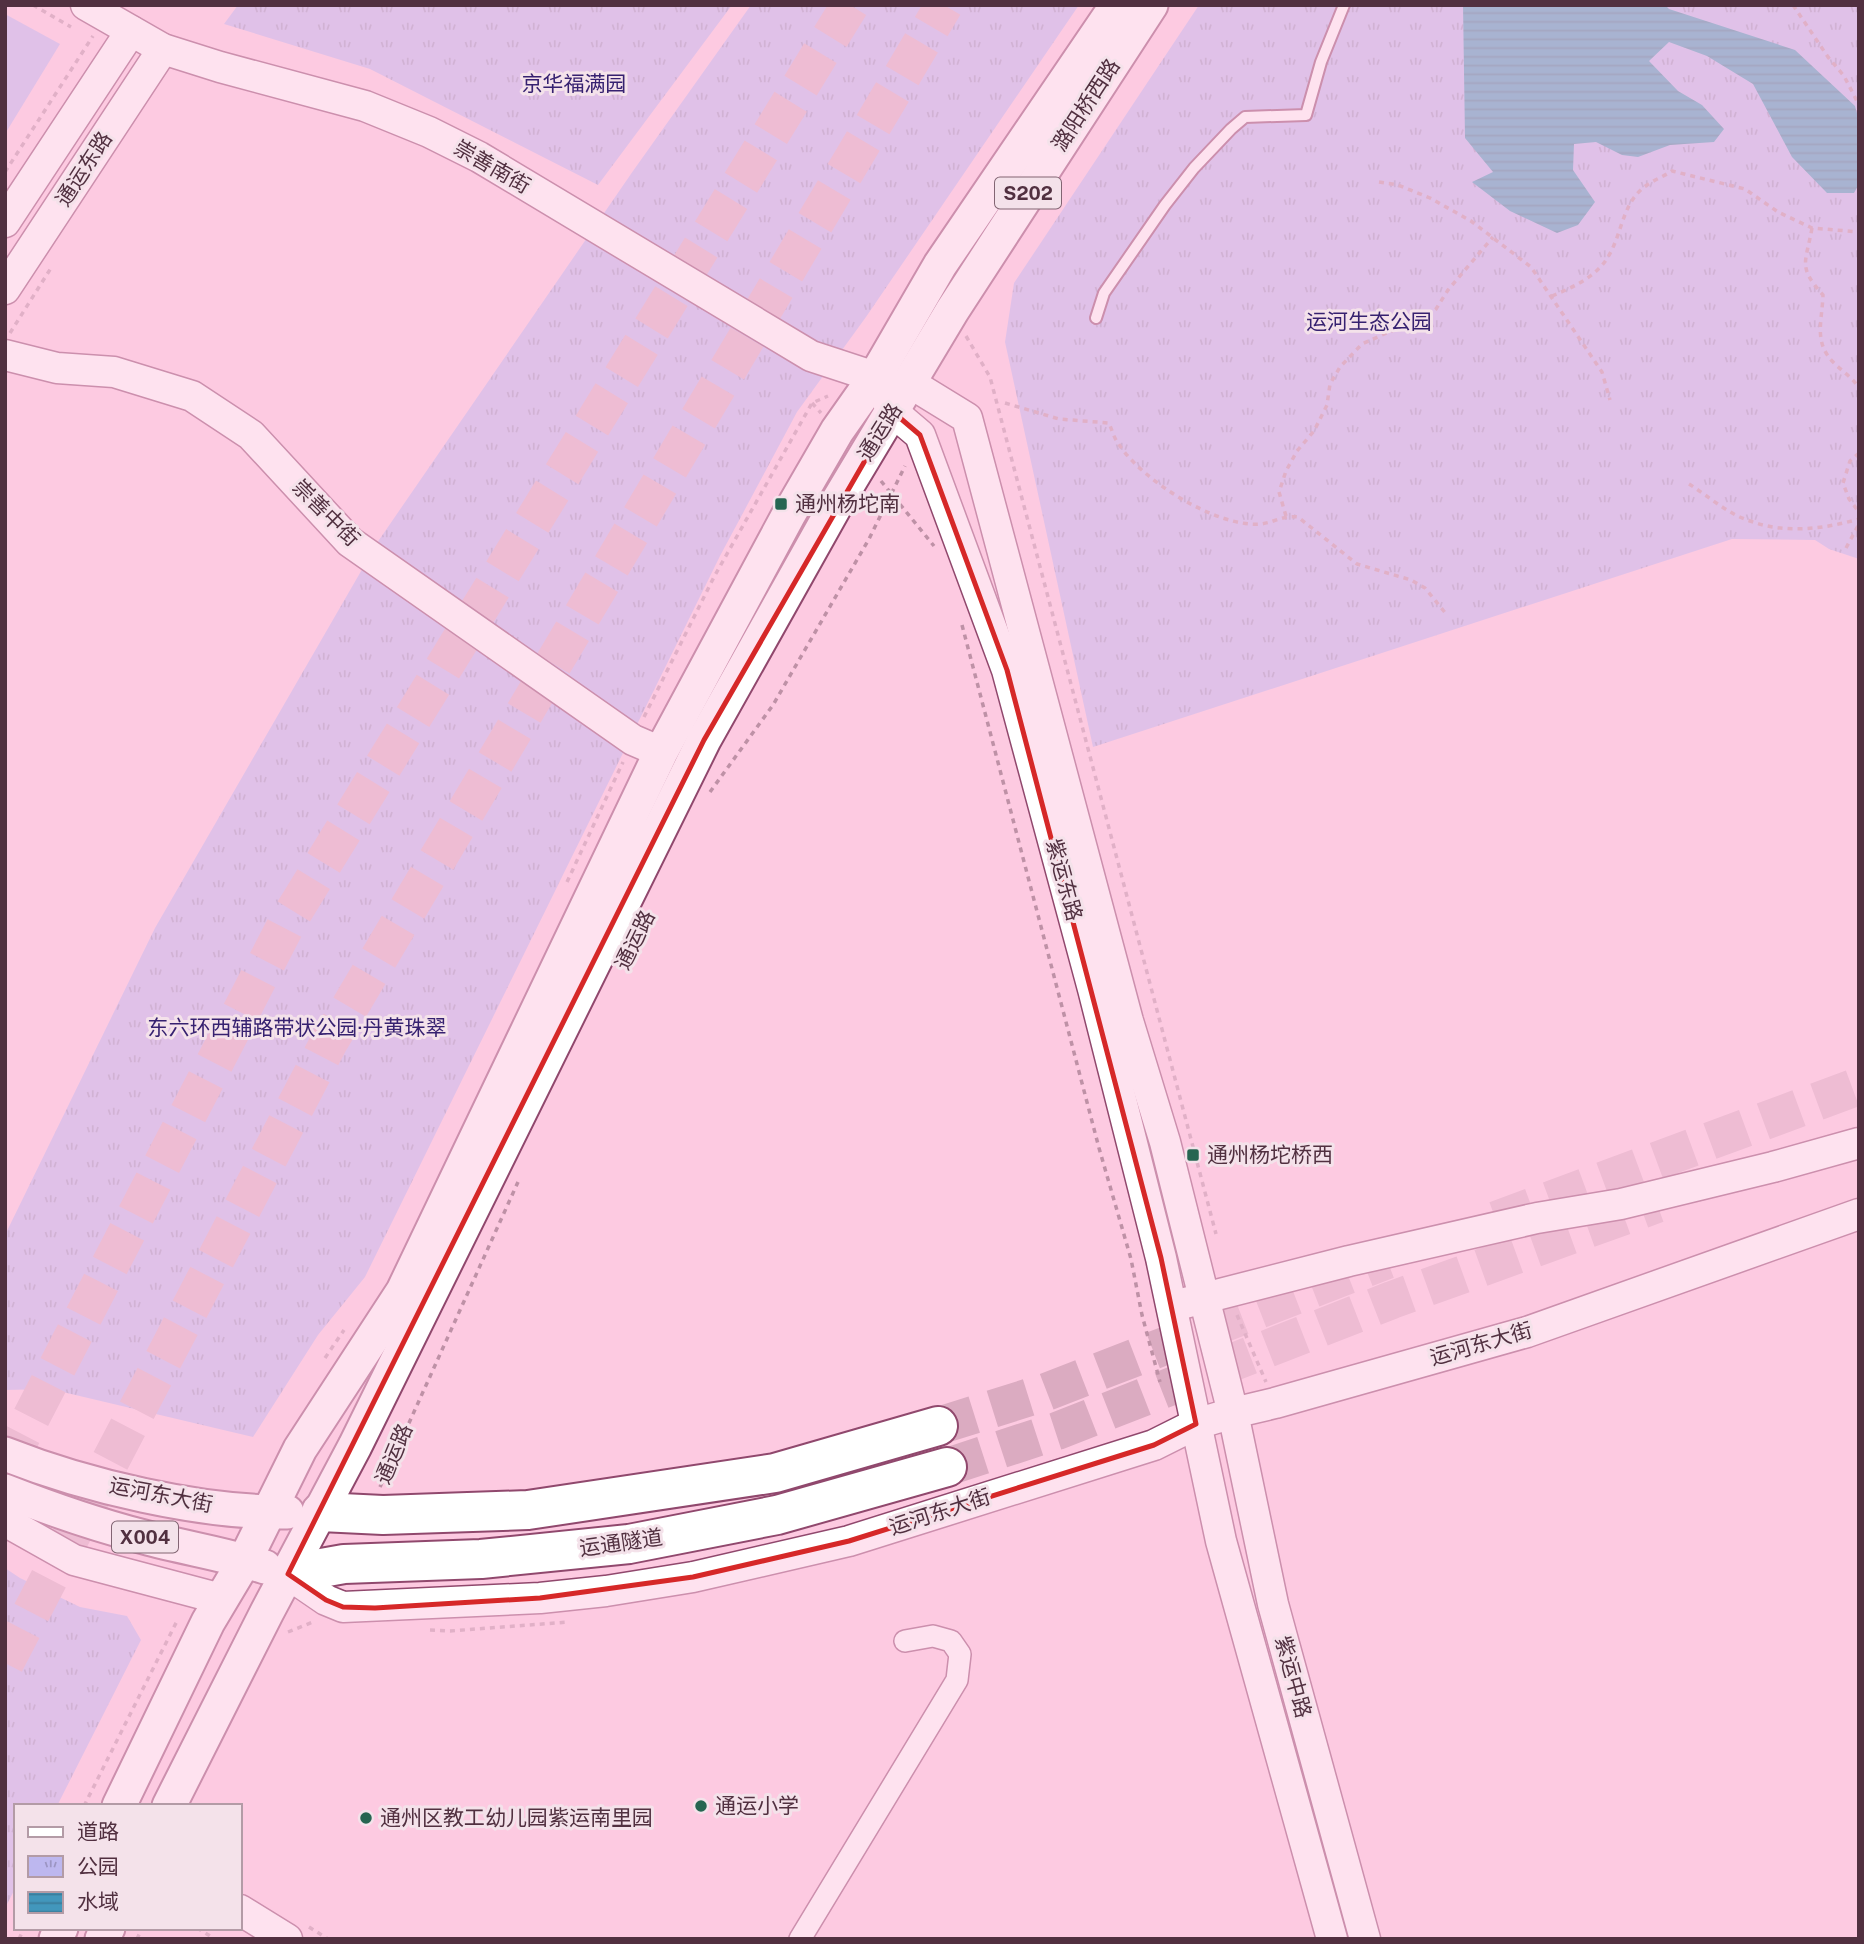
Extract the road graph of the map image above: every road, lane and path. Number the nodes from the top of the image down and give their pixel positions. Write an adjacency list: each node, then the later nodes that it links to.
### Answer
1 (1117, 5): 19 (main road, 潞阳桥西路 / S202)
2 (1151, 5): 16 (main road, 潞阳桥西路 / S202)
3 (1344, 5): 17 (lane)
4 (1793, 5): 7 (path)
5 (108, 18): 6 (main road, 崇善南街); 8 (path); 10 (main road, 通运东路)
6 (163, 49): 14 (main road, 通运东路); 19 (main road, 崇善南街)
7 (1859, 105)
8 (5, 172)
9 (1378, 182): 13 (path)
10 (5, 222)
11 (1812, 228): 12 (path); 15 (path); 21 (path)
12 (1859, 232)
13 (1493, 237): 15 (path); 34 (path)
14 (5, 289)
15 (1552, 296): 23 (path)
16 (952, 311): 20 (main road, 潞阳桥西路 / S202); 46 (path)
17 (1096, 318)
18 (5, 355): 40 (main road, 崇善中街)
19 (875, 377): 20 (main road, 紫运东路); 26 (main road, 紫运东路); 27 (main road, 通运路)
20 (910, 383): 26 (main road, 通运路); 47 (main road, 紫运东路)
21 (1859, 388)
22 (837, 393): 24 (path)
23 (1610, 401)
24 (812, 403): 27 (path); 40 (path)
25 (1006, 403): 34 (path)
26 (893, 412): 28 (main road, 紫运东路); 30 (main road, 通运路)
27 (837, 430): 40 (main road, 通运路)
28 (920, 435): 32 (path, 通运路); 48 (main road, 紫运东路)
29 (1859, 453): 33 (path)
30 (863, 461): 32 (path); 59 (main road, 通运路)
31 (1689, 484): 35 (path)
32 (892, 494): 37 (path); 41 (path, 通运路)
33 (1859, 512)
34 (1286, 516): 39 (path)
35 (1859, 521): 36 (path)
36 (1846, 548)
37 (937, 551)
38 (959, 614): 51 (path, 紫运东路)
39 (1447, 615)
40 (647, 746): 42 (path); 60 (main road, 通运路)
41 (705, 798)
42 (562, 892)
43 (1859, 1143): 47 (main road)
44 (519, 1179): 61 (path, 通运路)
45 (1859, 1214): 52 (main road, 运河东大街 / X004)
46 (1217, 1240)
47 (1216, 1297): 48 (main road); 52 (path); 53 (main road, 紫运东路)
48 (1170, 1306): 54 (main road, 紫运东路)
49 (348, 1324): 50 (path)
50 (321, 1368)
51 (1163, 1394)
52 (1275, 1403): 53 (main road, 运河东大街 / X004)
53 (1233, 1413): 54 (main road, 运河东大街 / X004); 76 (main road, 紫运中路)
54 (1196, 1424): 66 (main road, 运河东大街 / X004); 75 (main road, 紫运中路)
55 (938, 1426): 61 (highway)
56 (5, 1454): 60 (main road, 运河东大街 / X004)
57 (947, 1467): 64 (highway, 运通隧道)
58 (5, 1491): 63 (main road, 运河东大街 / X004)
59 (321, 1512): 60 (main road, 运河东大街 / X004); 61 (highway); 64 (main road, 通运路)
60 (268, 1513): 63 (main road, 通运路)
61 (368, 1514)
62 (5, 1521): 65 (main road)
63 (245, 1560): 64 (main road, 运河东大街 / X004); 65 (main road, 通运路)
64 (288, 1574): 66 (main road, 运河东大街 / X004); 71 (main road, 通运路)
65 (214, 1597): 69 (path); 70 (main road)
66 (326, 1600): 67 (path)
67 (279, 1635)
68 (905, 1641): 74 (street)
69 (85, 1804)
70 (120, 1804)
71 (170, 1804)
72 (242, 1911): 73 (main road)
73 (287, 1939)
74 (800, 1939)
75 (1332, 1939)
76 (1365, 1939)

